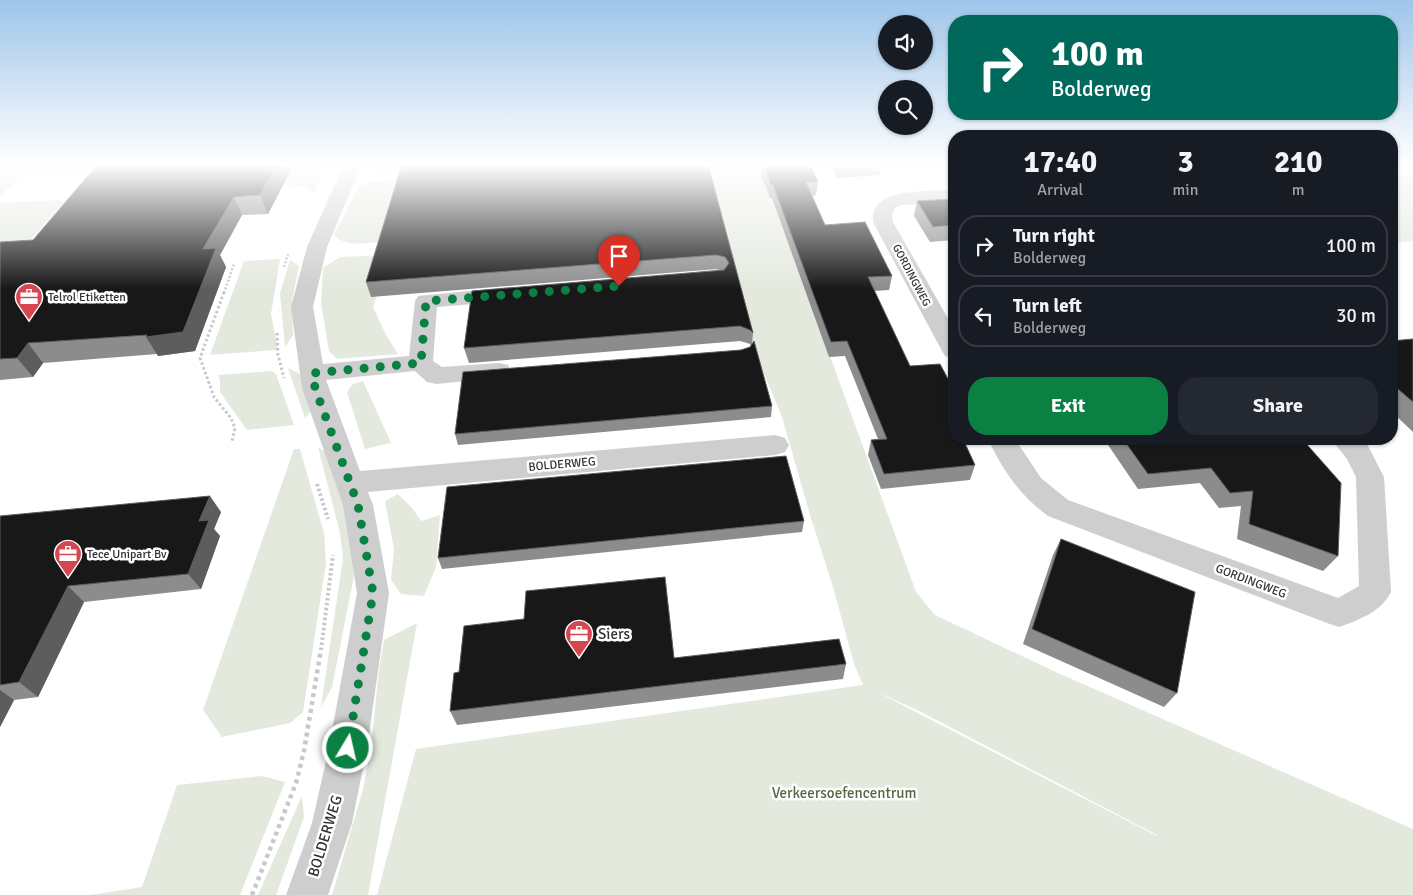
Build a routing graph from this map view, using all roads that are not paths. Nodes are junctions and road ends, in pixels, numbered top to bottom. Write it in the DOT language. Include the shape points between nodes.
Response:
graph roads {
  1 [pos="334,206"];
  2 [pos="885,206"];
  3 [pos="532,292"];
  4 [pos="948,340"];
  5 [pos="421,363"];
  6 [pos="525,369"];
  7 [pos="313,373"];
  8 [pos="775,445"];
  9 [pos="1004,445"];
  10 [pos="1351,445"];
  11 [pos="350,482"];
  12 [pos="307,895"];
  1 -- 7 [label="street, BOLDERWEG" via="317,247 302,307"];
  2 -- 4 [label="street, GORDINGWEG" via="883,222"];
  3 -- 5 [label="street" via="426,301"];
  5 -- 6 [label="street" via="436,376"];
  5 -- 7 [label="street"];
  7 -- 11 [label="street, BOLDERWEG" via="315,388"];
  8 -- 11 [label="street, BOLDERWEG"];
  9 -- 10 [label="street, GORDINGWEG" via="1023,478 1040,497 1058,508 1339,613 1375,592 1370,477"];
  11 -- 12 [label="street, BOLDERWEG" via="358,505 373,593 348,748 332,823"];
}
